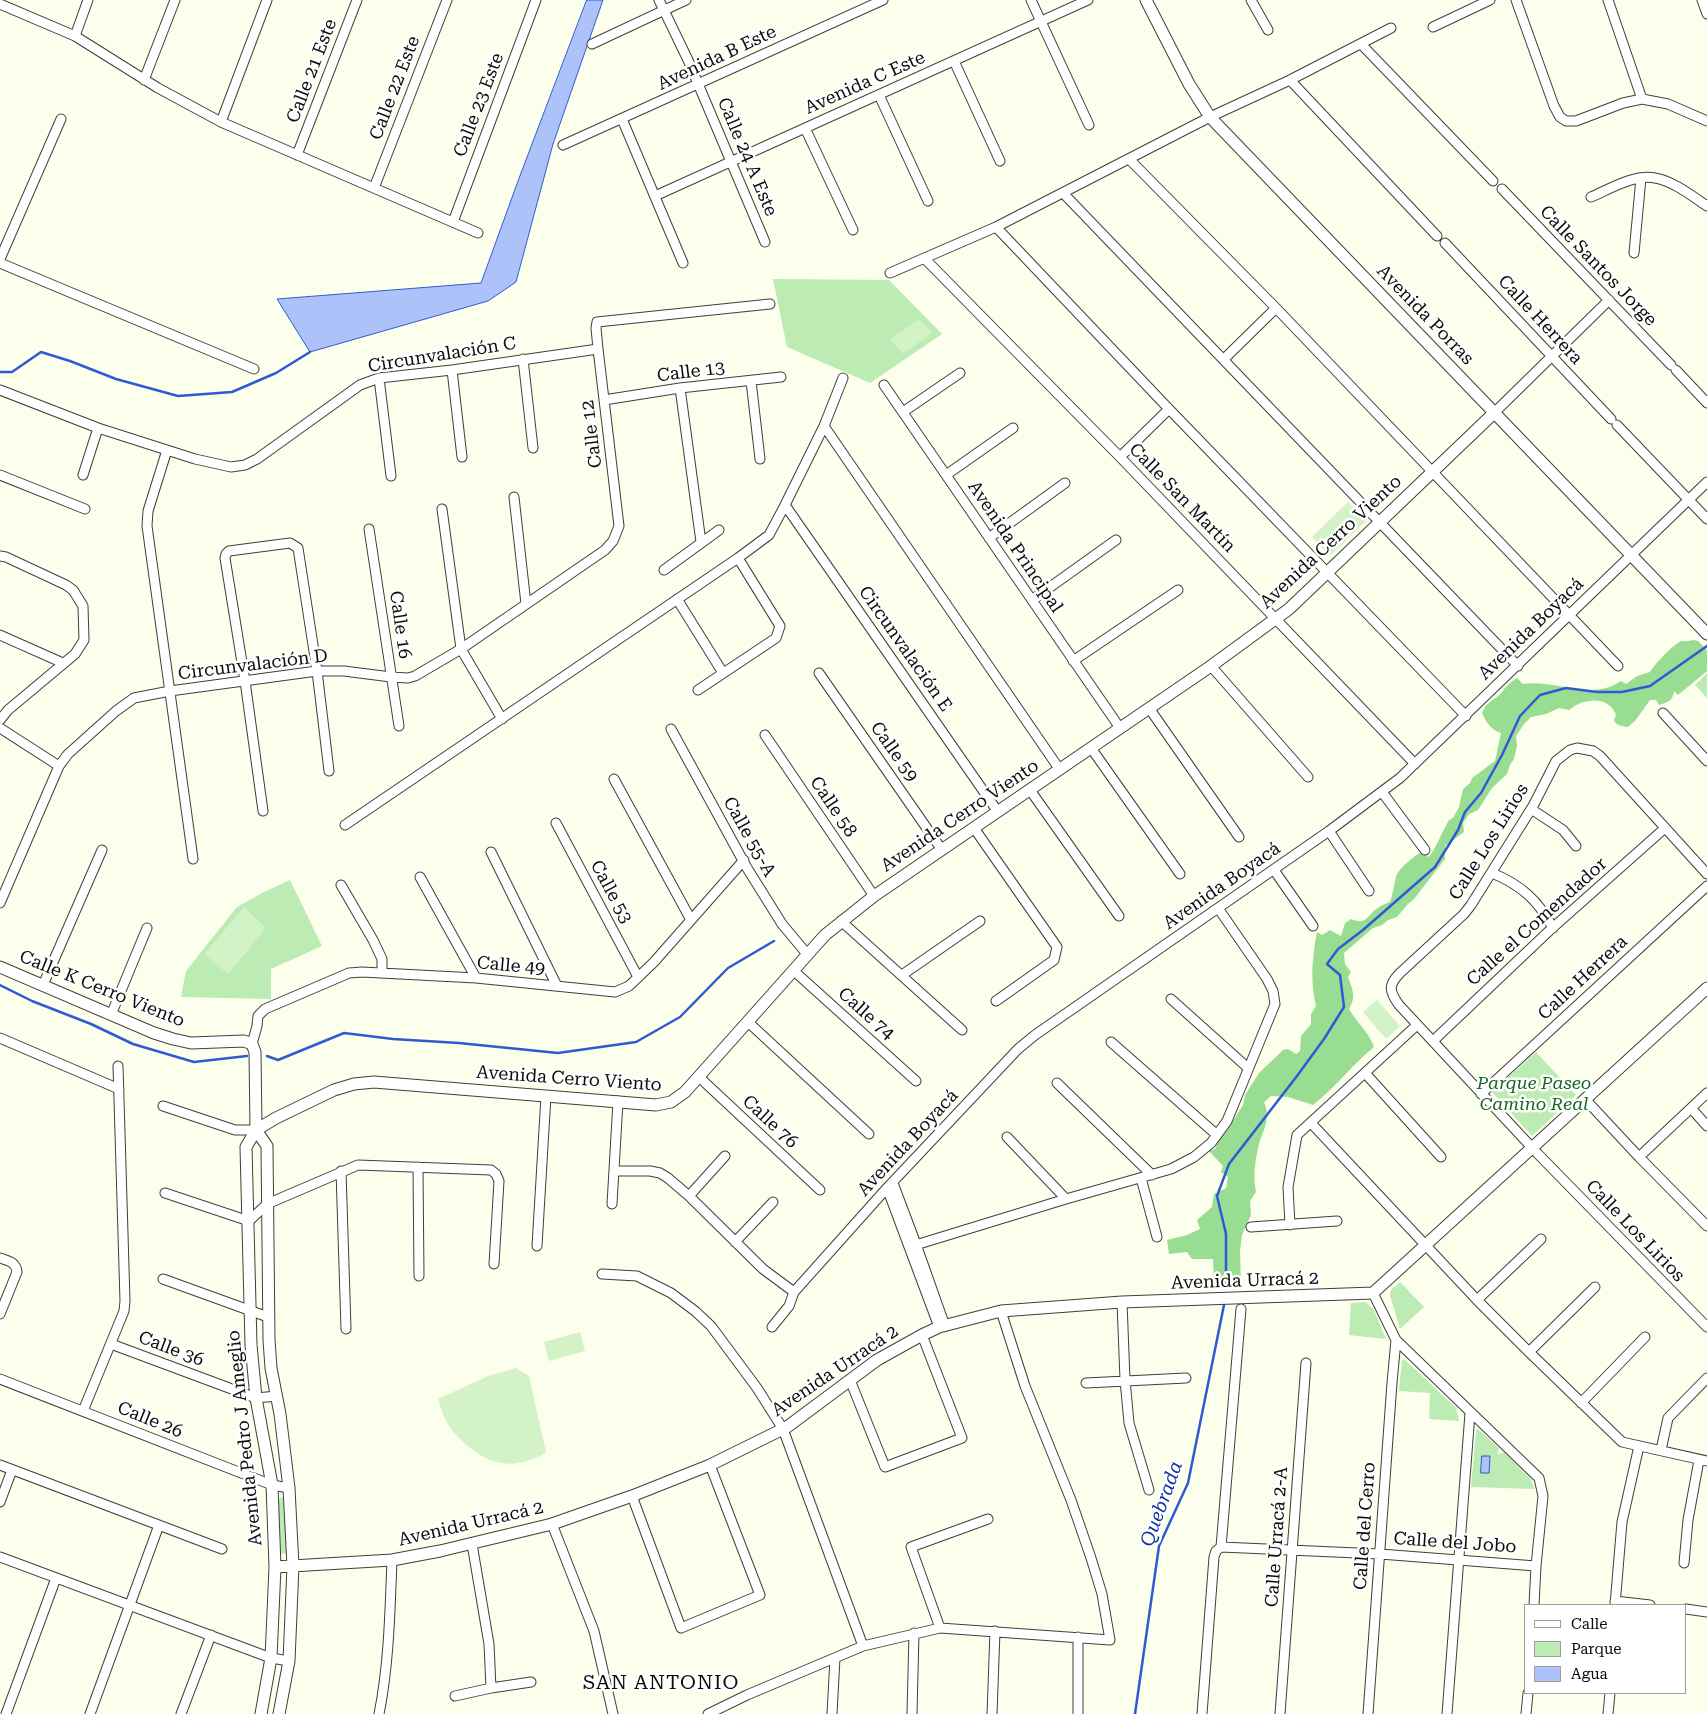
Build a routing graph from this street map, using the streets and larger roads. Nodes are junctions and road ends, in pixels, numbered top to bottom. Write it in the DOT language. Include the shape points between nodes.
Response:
graph roads {
  1 [pos="88,0"];
  2 [pos="175,0"];
  3 [pos="267,0"];
  4 [pos="357,0"];
  5 [pos="447,0"];
  6 [pos="536,0"];
  7 [pos="660,0"];
  8 [pos="686,0"];
  9 [pos="884,0"];
  10 [pos="1031,0"];
  11 [pos="1088,0"];
  12 [pos="1146,0"];
  13 [pos="1251,0"];
  14 [pos="1490,0"];
  15 [pos="1516,0"];
  16 [pos="1608,0"];
  17 [pos="1702,0"];
  18 [pos="0,4"];
  19 [pos="664,10"];
  20 [pos="1707,14"];
  21 [pos="1041,21"];
  22 [pos="1390,28"];
  23 [pos="1433,28"];
  24 [pos="1268,30"];
  25 [pos="75,36"];
  26 [pos="592,44"];
  27 [pos="1361,44"];
  28 [pos="954,61"];
  29 [pos="144,80"];
  30 [pos="1290,80"];
  31 [pos="698,84"];
  32 [pos="879,95"];
  33 [pos="1642,99"];
  34 [pos="1210,117"];
  35 [pos="61,119"];
  36 [pos="622,120"];
  37 [pos="1707,121"];
  38 [pos="221,122"];
  39 [pos="1089,125"];
  40 [pos="805,128"];
  41 [pos="563,145"];
  42 [pos="297,155"];
  43 [pos="1129,159"];
  44 [pos="1000,161"];
  45 [pos="732,162"];
  46 [pos="1642,178"];
  47 [pos="1493,181"];
  48 [pos="374,188"];
  49 [pos="1502,189"];
  50 [pos="1063,192"];
  51 [pos="655,196"];
  52 [pos="1591,197"];
  53 [pos="928,201"];
  54 [pos="1707,206"];
  55 [pos="453,222"];
  56 [pos="996,227"];
  57 [pos="853,230"];
  58 [pos="478,233"];
  59 [pos="1437,236"];
  60 [pos="765,242"];
  61 [pos="1445,243"];
  62 [pos="1634,253"];
  63 [pos="924,258"];
  64 [pos="0,261"];
  65 [pos="684,263"];
  66 [pos="890,273"];
  67 [pos="1608,300"];
  68 [pos="770,304"];
  69 [pos="1276,308"];
  70 [pos="598,349"];
  71 [pos="1552,356"];
  72 [pos="523,359"];
  73 [pos="1224,359"];
  74 [pos="254,369"];
  75 [pos="452,370"];
  76 [pos="960,373"];
  77 [pos="782,376"];
  78 [pos="378,378"];
  79 [pos="842,378"];
  80 [pos="750,381"];
  81 [pos="884,385"];
  82 [pos="680,388"];
  83 [pos="0,390"];
  84 [pos="604,400"];
  85 [pos="1707,403"];
  86 [pos="1169,409"];
  87 [pos="903,412"];
  88 [pos="1494,413"];
  89 [pos="824,426"];
  90 [pos="98,428"];
  91 [pos="1013,428"];
  92 [pos="534,448"];
  93 [pos="167,450"];
  94 [pos="462,457"];
  95 [pos="1120,457"];
  96 [pos="760,458"];
  97 [pos="1433,471"];
  98 [pos="0,475"];
  99 [pos="83,475"];
  100 [pos="946,475"];
  101 [pos="391,476"];
  102 [pos="1707,482"];
  103 [pos="1065,483"];
  104 [pos="514,497"];
  105 [pos="1689,500"];
  106 [pos="785,505"];
  107 [pos="85,509"];
  108 [pos="442,509"];
  109 [pos="1707,519"];
  110 [pos="1380,522"];
  111 [pos="369,529"];
  112 [pos="719,530"];
  113 [pos="989,538"];
  114 [pos="1116,540"];
  115 [pos="613,541"];
  116 [pos="701,542"];
  117 [pos="1631,555"];
  118 [pos="0,556"];
  119 [pos="738,558"];
  120 [pos="664,570"];
  121 [pos="1328,572"];
  122 [pos="1178,590"];
  123 [pos="677,599"];
  124 [pos="1032,600"];
  125 [pos="526,604"];
  126 [pos="1569,614"];
  127 [pos="1276,619"];
  128 [pos="1707,634"];
  129 [pos="0,635"];
  130 [pos="461,649"];
  131 [pos="1073,661"];
  132 [pos="63,663"];
  133 [pos="1211,666"];
  134 [pos="1518,666"];
  135 [pos="1618,666"];
  136 [pos="317,671"];
  137 [pos="723,673"];
  138 [pos="820,673"];
  139 [pos="391,678"];
  140 [pos="245,681"];
  141 [pos="698,690"];
  142 [pos="170,691"];
  143 [pos="1149,708"];
  144 [pos="1663,713"];
  145 [pos="1466,716"];
  146 [pos="0,720"];
  147 [pos="502,720"];
  148 [pos="399,726"];
  149 [pos="0,728"];
  150 [pos="1120,728"];
  151 [pos="671,729"];
  152 [pos="765,735"];
  153 [pos="1091,748"];
  154 [pos="1707,761"];
  155 [pos="1415,764"];
  156 [pos="59,766"];
  157 [pos="1060,770"];
  158 [pos="329,771"];
  159 [pos="1308,777"];
  160 [pos="614,779"];
  161 [pos="1030,790"];
  162 [pos="1382,792"];
  163 [pos="1531,809"];
  164 [pos="264,811"];
  165 [pos="998,812"];
  166 [pos="556,823"];
  167 [pos="345,825"];
  168 [pos="974,828"];
  169 [pos="1665,828"];
  170 [pos="1329,831"];
  171 [pos="1239,837"];
  172 [pos="1576,846"];
  173 [pos="102,850"];
  174 [pos="942,850"];
  175 [pos="1425,850"];
  176 [pos="491,852"];
  177 [pos="193,859"];
  178 [pos="744,860"];
  179 [pos="1274,870"];
  180 [pos="1492,873"];
  181 [pos="1180,874"];
  182 [pos="1707,874"];
  183 [pos="420,877"];
  184 [pos="341,885"];
  185 [pos="1707,886"];
  186 [pos="1369,891"];
  187 [pos="874,896"];
  188 [pos="0,902"];
  189 [pos="1218,908"];
  190 [pos="1119,916"];
  191 [pos="691,920"];
  192 [pos="842,921"];
  193 [pos="980,921"];
  194 [pos="1313,926"];
  195 [pos="147,928"];
  196 [pos="1553,928"];
  197 [pos="808,954"];
  198 [pos="0,967"];
  199 [pos="794,971"];
  200 [pos="382,973"];
  201 [pos="902,975"];
  202 [pos="638,977"];
  203 [pos="476,978"];
  204 [pos="42,986"];
  205 [pos="557,986"];
  206 [pos="1707,988"];
  207 [pos="1171,999"];
  208 [pos="996,1001"];
  209 [pos="111,1015"];
  210 [pos="748,1022"];
  211 [pos="1418,1024"];
  212 [pos="962,1030"];
  213 [pos="0,1038"];
  214 [pos="1433,1041"];
  215 [pos="1110,1042"];
  216 [pos="252,1044"];
  217 [pos="118,1066"];
  218 [pos="1248,1068"];
  219 [pos="1365,1073"];
  220 [pos="699,1077"];
  221 [pos="916,1082"];
  222 [pos="1057,1083"];
  223 [pos="120,1089"];
  224 [pos="1707,1093"];
  225 [pos="1481,1094"];
  226 [pos="546,1096"];
  227 [pos="1585,1099"];
  228 [pos="618,1101"];
  229 [pos="163,1106"];
  230 [pos="1690,1108"];
  231 [pos="1310,1123"];
  232 [pos="1707,1126"];
  233 [pos="256,1130"];
  234 [pos="869,1134"];
  235 [pos="1217,1135"];
  236 [pos="1007,1138"];
  237 [pos="1532,1148"];
  238 [pos="725,1156"];
  239 [pos="1441,1157"];
  240 [pos="1639,1157"];
  241 [pos="418,1167"];
  242 [pos="341,1171"];
  243 [pos="614,1171"];
  244 [pos="1152,1174"];
  245 [pos="1140,1178"];
  246 [pos="890,1186"];
  247 [pos="820,1190"];
  248 [pos="165,1193"];
  249 [pos="689,1196"];
  250 [pos="1066,1199"];
  251 [pos="773,1202"];
  252 [pos="267,1204"];
  253 [pos="612,1204"];
  254 [pos="249,1221"];
  255 [pos="1337,1221"];
  256 [pos="1290,1225"];
  257 [pos="1707,1226"];
  258 [pos="1251,1227"];
  259 [pos="1157,1237"];
  260 [pos="1541,1239"];
  261 [pos="735,1242"];
  262 [pos="913,1245"];
  263 [pos="1425,1245"];
  264 [pos="537,1246"];
  265 [pos="0,1258"];
  266 [pos="494,1264"];
  267 [pos="602,1274"];
  268 [pos="419,1276"];
  269 [pos="162,1279"];
  270 [pos="1595,1286"];
  271 [pos="794,1292"];
  272 [pos="1372,1293"];
  273 [pos="1477,1300"];
  274 [pos="1122,1302"];
  275 [pos="1241,1309"];
  276 [pos="251,1311"];
  277 [pos="1001,1311"];
  278 [pos="0,1314"];
  279 [pos="268,1317"];
  280 [pos="772,1326"];
  281 [pos="942,1326"];
  282 [pos="1707,1327"];
  283 [pos="346,1329"];
  284 [pos="922,1335"];
  285 [pos="1646,1337"];
  286 [pos="1396,1340"];
  287 [pos="111,1344"];
  288 [pos="1529,1352"];
  289 [pos="1306,1363"];
  290 [pos="1186,1378"];
  291 [pos="1707,1378"];
  292 [pos="0,1379"];
  293 [pos="850,1380"];
  294 [pos="1125,1380"];
  295 [pos="1086,1383"];
  296 [pos="277,1396"];
  297 [pos="256,1398"];
  298 [pos="1581,1403"];
  299 [pos="83,1411"];
  300 [pos="1470,1413"];
  301 [pos="782,1429"];
  302 [pos="1639,1446"];
  303 [pos="1661,1450"];
  304 [pos="1703,1461"];
  305 [pos="0,1465"];
  306 [pos="710,1465"];
  307 [pos="12,1470"];
  308 [pos="272,1485"];
  309 [pos="289,1488"];
  310 [pos="1150,1490"];
  311 [pos="632,1496"];
  312 [pos="0,1502"];
  313 [pos="988,1518"];
  314 [pos="552,1524"];
  315 [pos="159,1525"];
  316 [pos="472,1544"];
  317 [pos="1221,1547"];
  318 [pos="222,1549"];
  319 [pos="1292,1551"];
  320 [pos="1380,1554"];
  321 [pos="0,1557"];
  322 [pos="392,1560"];
  323 [pos="1459,1560"];
  324 [pos="1684,1563"];
  325 [pos="294,1566"];
  326 [pos="1536,1566"];
  327 [pos="275,1567"];
  328 [pos="56,1578"];
  329 [pos="1615,1603"];
  330 [pos="1534,1604"];
  331 [pos="1632,1604"];
  332 [pos="130,1605"];
  333 [pos="1687,1609"];
  334 [pos="1707,1612"];
  335 [pos="940,1628"];
  336 [pos="995,1631"];
  337 [pos="914,1633"];
  338 [pos="211,1635"];
  339 [pos="1078,1637"];
  340 [pos="863,1646"];
  341 [pos="272,1658"];
  342 [pos="835,1658"];
  343 [pos="289,1661"];
  344 [pos="531,1682"];
  345 [pos="491,1688"];
  346 [pos="1528,1694"];
  347 [pos="1610,1694"];
  348 [pos="455,1696"];
  349 [pos="6,1714"];
  350 [pos="90,1714"];
  351 [pos="181,1714"];
  352 [pos="261,1714"];
  353 [pos="279,1714"];
  354 [pos="378,1714"];
  355 [pos="613,1714"];
  356 [pos="708,1714"];
  357 [pos="832,1714"];
  358 [pos="912,1714"];
  359 [pos="992,1714"];
  360 [pos="1078,1714"];
  361 [pos="1202,1714"];
  362 [pos="1280,1714"];
  363 [pos="1368,1714"];
  364 [pos="1447,1714"];
  365 [pos="1526,1714"];
  366 [pos="1608,1714"];
  1 -- 25 [label="street"];
  2 -- 29 [label="street"];
  3 -- 38 [label="street"];
  4 -- 42 [label="street, Calle 21 Este"];
  5 -- 48 [label="street, Calle 22 Este"];
  6 -- 55 [label="street, Calle 23 Este"];
  7 -- 19 [label="street, Calle 24 A Este"];
  8 -- 19 [label="street"];
  9 -- 31 [label="street, Avenida B Este"];
  10 -- 21 [label="street"];
  11 -- 21 [label="street, Avenida C Este"];
  12 -- 34 [label="street, Avenida Porras" via="1189,84"];
  13 -- 24 [label="street"];
  14 -- 23 [label="street"];
  15 -- 33 [label="street" via="1560,117 1568,122"];
  16 -- 33 [label="street"];
  17 -- 20 [label="street"];
  18 -- 25 [label="street"];
  19 -- 26 [label="street"];
  19 -- 31 [label="street, Calle 24 A Este"];
  21 -- 28 [label="street, Avenida C Este"];
  21 -- 39 [label="street"];
  22 -- 27 [label="street"];
  25 -- 29 [label="street"];
  27 -- 30 [label="street"];
  27 -- 47 [label="street"];
  28 -- 32 [label="street, Avenida C Este"];
  28 -- 44 [label="street"];
  29 -- 38 [label="street"];
  30 -- 34 [label="street"];
  30 -- 59 [label="street"];
  31 -- 36 [label="street, Avenida B Este"];
  31 -- 45 [label="street, Calle 24 A Este"];
  32 -- 40 [label="street, Avenida C Este"];
  32 -- 53 [label="street"];
  33 -- 37 [label="street" via="1668,104"];
  34 -- 43 [label="street"];
  34 -- 88 [label="street, Avenida Porras"];
  35 -- 64 [label="street"];
  36 -- 41 [label="street, Avenida B Este"];
  36 -- 51 [label="street"];
  38 -- 42 [label="street"];
  40 -- 45 [label="street, Avenida C Este"];
  40 -- 57 [label="street"];
  42 -- 48 [label="street"];
  43 -- 50 [label="street"];
  43 -- 69 [label="street"];
  45 -- 51 [label="street, Avenida C Este"];
  45 -- 60 [label="street, Calle 24 A Este"];
  46 -- 52 [label="street"];
  46 -- 54 [label="street" via="1664,180"];
  46 -- 62 [label="street"];
  48 -- 55 [label="street"];
  49 -- 67 [label="street, Calle Santos Jorge"];
  50 -- 56 [label="street"];
  50 -- 73 [label="street"];
  51 -- 65 [label="street"];
  55 -- 58 [label="street"];
  56 -- 63 [label="street"];
  56 -- 86 [label="street"];
  61 -- 71 [label="street, Calle Herrera"];
  63 -- 66 [label="street"];
  63 -- 95 [label="street, Calle San Martín"];
  64 -- 74 [label="street"];
  67 -- 71 [label="street, Avenida Cerro Viento"];
  67 -- 85 [label="street, Calle Santos Jorge"];
  68 -- 70 [label="street, Calle 12" via="598,322"];
  69 -- 73 [label="street"];
  69 -- 97 [label="street"];
  70 -- 72 [label="street, Circunvalación C"];
  70 -- 84 [label="street, Calle 12"];
  71 -- 88 [label="street, Avenida Cerro Viento"];
  71 -- 105 [label="street, Calle Herrera"];
  72 -- 75 [label="street, Circunvalación C"];
  72 -- 92 [label="street"];
  73 -- 110 [label="street"];
  75 -- 78 [label="street, Circunvalación C"];
  75 -- 94 [label="street"];
  76 -- 87 [label="street"];
  77 -- 80 [label="street, Calle 13"];
  78 -- 93 [label="street, Circunvalación C" via="360,385 244,465 224,467"];
  78 -- 101 [label="street"];
  79 -- 89 [label="street"];
  80 -- 82 [label="street, Calle 13"];
  80 -- 96 [label="street"];
  81 -- 87 [label="street, Avenida Principal"];
  82 -- 84 [label="street, Calle 13"];
  82 -- 116 [label="street"];
  83 -- 90 [label="street, Circunvalación C"];
  84 -- 115 [label="street, Calle 12" via="619,526"];
  86 -- 95 [label="street"];
  86 -- 121 [label="street"];
  87 -- 100 [label="street, Avenida Principal"];
  88 -- 97 [label="street, Avenida Cerro Viento"];
  88 -- 117 [label="street, Avenida Porras"];
  89 -- 106 [label="street"];
  89 -- 157 [label="street"];
  90 -- 93 [label="street, Circunvalación C"];
  90 -- 99 [label="street"];
  91 -- 100 [label="street"];
  93 -- 142 [label="street" via="148,511 147,526"];
  95 -- 127 [label="street, Calle San Martín"];
  97 -- 110 [label="street, Avenida Cerro Viento"];
  97 -- 126 [label="street"];
  98 -- 107 [label="street"];
  100 -- 113 [label="street, Avenida Principal"];
  102 -- 105 [label="street, Avenida Boyacá"];
  103 -- 113 [label="street"];
  104 -- 125 [label="street"];
  105 -- 109 [label="street, Calle Herrera"];
  105 -- 117 [label="street, Avenida Boyacá"];
  106 -- 119 [label="street" via="769,535"];
  106 -- 165 [label="street, Circunvalación E"];
  108 -- 130 [label="street"];
  110 -- 121 [label="street, Avenida Cerro Viento"];
  110 -- 134 [label="street"];
  111 -- 139 [label="street, Calle 16"];
  112 -- 116 [label="street"];
  113 -- 124 [label="street, Avenida Principal"];
  114 -- 124 [label="street"];
  115 -- 125 [label="street, Circunvalación D" via="605,550"];
  116 -- 120 [label="street"];
  117 -- 126 [label="street, Avenida Boyacá"];
  117 -- 128 [label="street, Avenida Porras"];
  118 -- 132 [label="street" via="66,584 79,598 83,606 84,640 75,654"];
  119 -- 123 [label="street"];
  119 -- 137 [label="street" via="780,626 776,638"];
  121 -- 127 [label="street, Avenida Cerro Viento"];
  121 -- 145 [label="street"];
  122 -- 131 [label="street"];
  123 -- 137 [label="street"];
  123 -- 147 [label="street"];
  124 -- 131 [label="street, Avenida Principal"];
  125 -- 130 [label="street, Circunvalación D"];
  126 -- 134 [label="street, Avenida Boyacá"];
  126 -- 135 [label="street"];
  127 -- 133 [label="street, Avenida Cerro Viento"];
  127 -- 155 [label="street, Calle San Martín"];
  129 -- 132 [label="street"];
  130 -- 139 [label="street, Circunvalación D" via="415,676"];
  130 -- 147 [label="street"];
  131 -- 150 [label="street, Avenida Principal"];
  132 -- 146 [label="street"];
  133 -- 143 [label="street, Avenida Cerro Viento"];
  133 -- 159 [label="street"];
  134 -- 145 [label="street, Avenida Boyacá"];
  136 -- 139 [label="street, Circunvalación D" via="344,671"];
  136 -- 140 [label="street, Circunvalación D"];
  136 -- 140 [label="street" via="298,548 290,543 229,551 225,558"];
  136 -- 158 [label="street"];
  137 -- 141 [label="street"];
  138 -- 174 [label="street, Calle 59"];
  139 -- 148 [label="street, Calle 16"];
  140 -- 142 [label="street, Circunvalación D"];
  140 -- 164 [label="street"];
  142 -- 156 [label="street, Circunvalación D" via="134,698 68,754"];
  142 -- 177 [label="street"];
  143 -- 150 [label="street, Avenida Cerro Viento"];
  143 -- 171 [label="street"];
  144 -- 154 [label="street"];
  145 -- 155 [label="street, Avenida Boyacá"];
  147 -- 167 [label="street"];
  149 -- 156 [label="street"];
  150 -- 153 [label="street, Avenida Cerro Viento"];
  151 -- 178 [label="street, Calle 55-A"];
  152 -- 187 [label="street, Calle 58"];
  153 -- 157 [label="street, Avenida Cerro Viento"];
  153 -- 181 [label="street"];
  155 -- 162 [label="street, Avenida Boyacá"];
  156 -- 188 [label="street, Circunvalación D"];
  157 -- 161 [label="street, Avenida Cerro Viento"];
  160 -- 191 [label="street"];
  161 -- 165 [label="street, Avenida Cerro Viento"];
  161 -- 190 [label="street"];
  162 -- 170 [label="street, Avenida Boyacá"];
  162 -- 175 [label="street"];
  163 -- 169 [label="street, Calle Los Lirios" via="1556,761 1570,750 1585,748 1600,756"];
  163 -- 172 [label="street" via="1563,830"];
  163 -- 180 [label="street, Calle Los Lirios"];
  165 -- 168 [label="street, Avenida Cerro Viento"];
  166 -- 202 [label="street, Calle 53"];
  168 -- 174 [label="street, Avenida Cerro Viento"];
  168 -- 208 [label="street" via="1057,947 1054,960"];
  169 -- 182 [label="street, Calle Los Lirios"];
  169 -- 196 [label="street, Calle el Comendador"];
  170 -- 179 [label="street, Avenida Boyacá"];
  170 -- 186 [label="street"];
  173 -- 204 [label="street"];
  174 -- 187 [label="street, Avenida Cerro Viento"];
  176 -- 205 [label="street"];
  178 -- 191 [label="street, Calle 49"];
  178 -- 197 [label="street, Calle 55-A" via="782,924"];
  179 -- 189 [label="street, Avenida Boyacá"];
  179 -- 194 [label="street"];
  180 -- 196 [label="street" via="1511,881 1529,895"];
  180 -- 211 [label="street, Calle Los Lirios" via="1464,914 1392,983 1394,998"];
  183 -- 203 [label="street"];
  184 -- 200 [label="street" via="376,946 382,959"];
  185 -- 225 [label="street, Calle Herrera"];
  187 -- 192 [label="street, Avenida Cerro Viento"];
  189 -- 218 [label="street" via="1273,991 1275,1004"];
  189 -- 246 [label="street, Avenida Boyacá" via="1024,1044"];
  191 -- 202 [label="street, Calle 49"];
  192 -- 197 [label="street, Avenida Cerro Viento"];
  192 -- 201 [label="street"];
  193 -- 201 [label="street"];
  195 -- 209 [label="street"];
  196 -- 214 [label="street, Calle el Comendador"];
  197 -- 199 [label="street, Avenida Cerro Viento"];
  198 -- 204 [label="street, Calle K Cerro Viento"];
  199 -- 210 [label="street, Avenida Cerro Viento"];
  199 -- 221 [label="street, Calle 74"];
  200 -- 203 [label="street, Calle 49"];
  200 -- 216 [label="street, Calle 49" via="349,972 265,1009 258,1016"];
  201 -- 212 [label="street"];
  202 -- 205 [label="street, Calle 49" via="629,986 615,992"];
  203 -- 205 [label="street, Calle 49"];
  204 -- 209 [label="street, Calle K Cerro Viento"];
  206 -- 227 [label="street"];
  207 -- 218 [label="street"];
  209 -- 216 [label="street, Calle K Cerro Viento" via="191,1043 244,1041"];
  210 -- 220 [label="street, Avenida Cerro Viento"];
  210 -- 234 [label="street"];
  211 -- 214 [label="street, Calle Los Lirios"];
  211 -- 219 [label="street"];
  213 -- 223 [label="street"];
  214 -- 225 [label="street, Calle Los Lirios"];
  215 -- 235 [label="street"];
  216 -- 233 [label="street, Avenida Pedro J Ameglio" via="255,1052"];
  217 -- 223 [label="street"];
  218 -- 235 [label="street" via="1227,1121"];
  219 -- 231 [label="street"];
  219 -- 239 [label="street"];
  220 -- 228 [label="street, Avenida Cerro Viento" via="672,1102 656,1105"];
  220 -- 247 [label="street, Calle 76"];
  222 -- 244 [label="street"];
  223 -- 287 [label="street" via="125,1301"];
  224 -- 230 [label="street"];
  225 -- 237 [label="street, Calle Los Lirios"];
  226 -- 228 [label="street, Avenida Cerro Viento"];
  226 -- 233 [label="street, Avenida Cerro Viento" via="374,1082 354,1084 334,1090"];
  226 -- 264 [label="street"];
  227 -- 237 [label="street"];
  227 -- 240 [label="street"];
  228 -- 243 [label="street"];
  229 -- 233 [label="street" via="236,1130"];
  230 -- 232 [label="street"];
  230 -- 240 [label="street"];
  231 -- 256 [label="street" via="1297,1135 1288,1187"];
  231 -- 263 [label="street"];
  233 -- 252 [label="street, Avenida Pedro J Ameglio" via="267,1146"];
  233 -- 254 [label="street, Avenida Pedro J Ameglio" via="246,1147"];
  235 -- 244 [label="street" via="1194,1157"];
  236 -- 250 [label="street"];
  237 -- 263 [label="street"];
  237 -- 282 [label="street, Calle Los Lirios"];
  238 -- 249 [label="street"];
  240 -- 257 [label="street"];
  241 -- 242 [label="street" via="358,1164"];
  241 -- 266 [label="street" via="491,1170 496,1174 499,1181"];
  241 -- 268 [label="street"];
  242 -- 252 [label="street"];
  242 -- 283 [label="street"];
  243 -- 249 [label="street" via="660,1173"];
  243 -- 253 [label="street"];
  244 -- 245 [label="street"];
  245 -- 250 [label="street"];
  245 -- 259 [label="street"];
  246 -- 262 [label="street"];
  246 -- 271 [label="street, Avenida Boyacá"];
  248 -- 254 [label="street"];
  249 -- 261 [label="street"];
  250 -- 262 [label="street"];
  251 -- 261 [label="street"];
  252 -- 254 [label="street"];
  252 -- 279 [label="street, Avenida Pedro J Ameglio"];
  254 -- 276 [label="street, Avenida Pedro J Ameglio"];
  255 -- 256 [label="street"];
  256 -- 258 [label="street"];
  260 -- 273 [label="street"];
  261 -- 271 [label="street" via="762,1269"];
  262 -- 281 [label="street"];
  263 -- 272 [label="street"];
  263 -- 273 [label="street"];
  265 -- 278 [label="street" via="13,1262 17,1272"];
  267 -- 301 [label="street" via="637,1276 671,1293 695,1311 712,1326 735,1357"];
  269 -- 276 [label="street"];
  270 -- 288 [label="street"];
  271 -- 280 [label="street, Avenida Boyacá" via="790,1306"];
  272 -- 274 [label="street, Avenida Urracá 2"];
  272 -- 286 [label="street"];
  273 -- 288 [label="street"];
  274 -- 277 [label="street, Avenida Urracá 2"];
  274 -- 294 [label="street"];
  275 -- 317 [label="street"];
  276 -- 279 [label="street"];
  276 -- 297 [label="street, Avenida Pedro J Ameglio" via="250,1345"];
  277 -- 281 [label="street, Avenida Urracá 2"];
  277 -- 339 [label="street" via="1025,1386 1071,1500 1102,1594 1110,1640"];
  279 -- 296 [label="street, Avenida Pedro J Ameglio" via="271,1368"];
  281 -- 284 [label="street, Avenida Urracá 2"];
  284 -- 293 [label="street, Avenida Urracá 2" via="877,1360"];
  284 -- 293 [label="street" via="962,1438 884,1467"];
  285 -- 298 [label="street"];
  286 -- 300 [label="street"];
  286 -- 320 [label="street, Calle del Cerro"];
  287 -- 297 [label="street, Calle 36"];
  287 -- 299 [label="street"];
  288 -- 298 [label="street"];
  289 -- 319 [label="street, Calle Urracá 2-A"];
  290 -- 294 [label="street"];
  291 -- 303 [label="street" via="1668,1418"];
  292 -- 299 [label="street, Calle 26"];
  293 -- 301 [label="street, Avenida Urracá 2"];
  294 -- 295 [label="street"];
  294 -- 310 [label="street" via="1129,1423"];
  296 -- 297 [label="street, Calle 36"];
  296 -- 309 [label="street, Avenida Pedro J Ameglio"];
  297 -- 308 [label="street, Avenida Pedro J Ameglio"];
  298 -- 302 [label="street" via="1622,1442"];
  299 -- 308 [label="street, Calle 26"];
  300 -- 323 [label="street"];
  300 -- 326 [label="street" via="1538,1478 1543,1496"];
  301 -- 306 [label="street, Avenida Urracá 2"];
  301 -- 340 [label="street"];
  302 -- 303 [label="street"];
  302 -- 329 [label="street" via="1622,1522"];
  303 -- 304 [label="street"];
  304 -- 324 [label="street" via="1688,1520"];
  305 -- 307 [label="street"];
  306 -- 311 [label="street, Avenida Urracá 2"];
  306 -- 311 [label="street" via="760,1595 681,1628"];
  307 -- 312 [label="street"];
  307 -- 315 [label="street"];
  308 -- 309 [label="street, Calle 26"];
  308 -- 327 [label="street, Avenida Pedro J Ameglio"];
  309 -- 325 [label="street, Avenida Pedro J Ameglio"];
  311 -- 314 [label="street, Avenida Urracá 2"];
  313 -- 335 [label="street" via="911,1547"];
  314 -- 316 [label="street, Avenida Urracá 2"];
  314 -- 355 [label="street" via="594,1631"];
  315 -- 318 [label="street"];
  315 -- 332 [label="street"];
  316 -- 322 [label="street, Avenida Urracá 2"];
  316 -- 345 [label="street" via="489,1644"];
  317 -- 319 [label="street, Calle del Jobo"];
  317 -- 361 [label="street" via="1214,1557"];
  319 -- 320 [label="street, Calle del Jobo"];
  319 -- 362 [label="street, Calle Urracá 2-A"];
  320 -- 323 [label="street, Calle del Jobo"];
  320 -- 363 [label="street, Calle del Cerro"];
  321 -- 328 [label="street"];
  322 -- 325 [label="street, Avenida Urracá 2"];
  322 -- 354 [label="street" via="389,1628"];
  323 -- 326 [label="street, Calle del Jobo"];
  323 -- 364 [label="street"];
  325 -- 327 [label="street, Avenida Urracá 2"];
  325 -- 343 [label="street, Avenida Pedro J Ameglio"];
  326 -- 330 [label="street"];
  327 -- 341 [label="street, Avenida Pedro J Ameglio"];
  328 -- 332 [label="street"];
  328 -- 349 [label="street"];
  329 -- 331 [label="street"];
  332 -- 338 [label="street"];
  332 -- 350 [label="street"];
  333 -- 334 [label="street"];
  335 -- 336 [label="street"];
  335 -- 337 [label="street"];
  336 -- 339 [label="street"];
  336 -- 359 [label="street"];
  337 -- 340 [label="street"];
  337 -- 358 [label="street"];
  338 -- 341 [label="street"];
  338 -- 351 [label="street"];
  339 -- 360 [label="street"];
  340 -- 342 [label="street"];
  341 -- 343 [label="street"];
  341 -- 352 [label="street, Avenida Pedro J Ameglio"];
  342 -- 356 [label="street"];
  342 -- 357 [label="street"];
  343 -- 353 [label="street, Avenida Pedro J Ameglio"];
  344 -- 345 [label="street"];
  345 -- 348 [label="street"];
  346 -- 365 [label="street"];
  347 -- 366 [label="street"];
}
